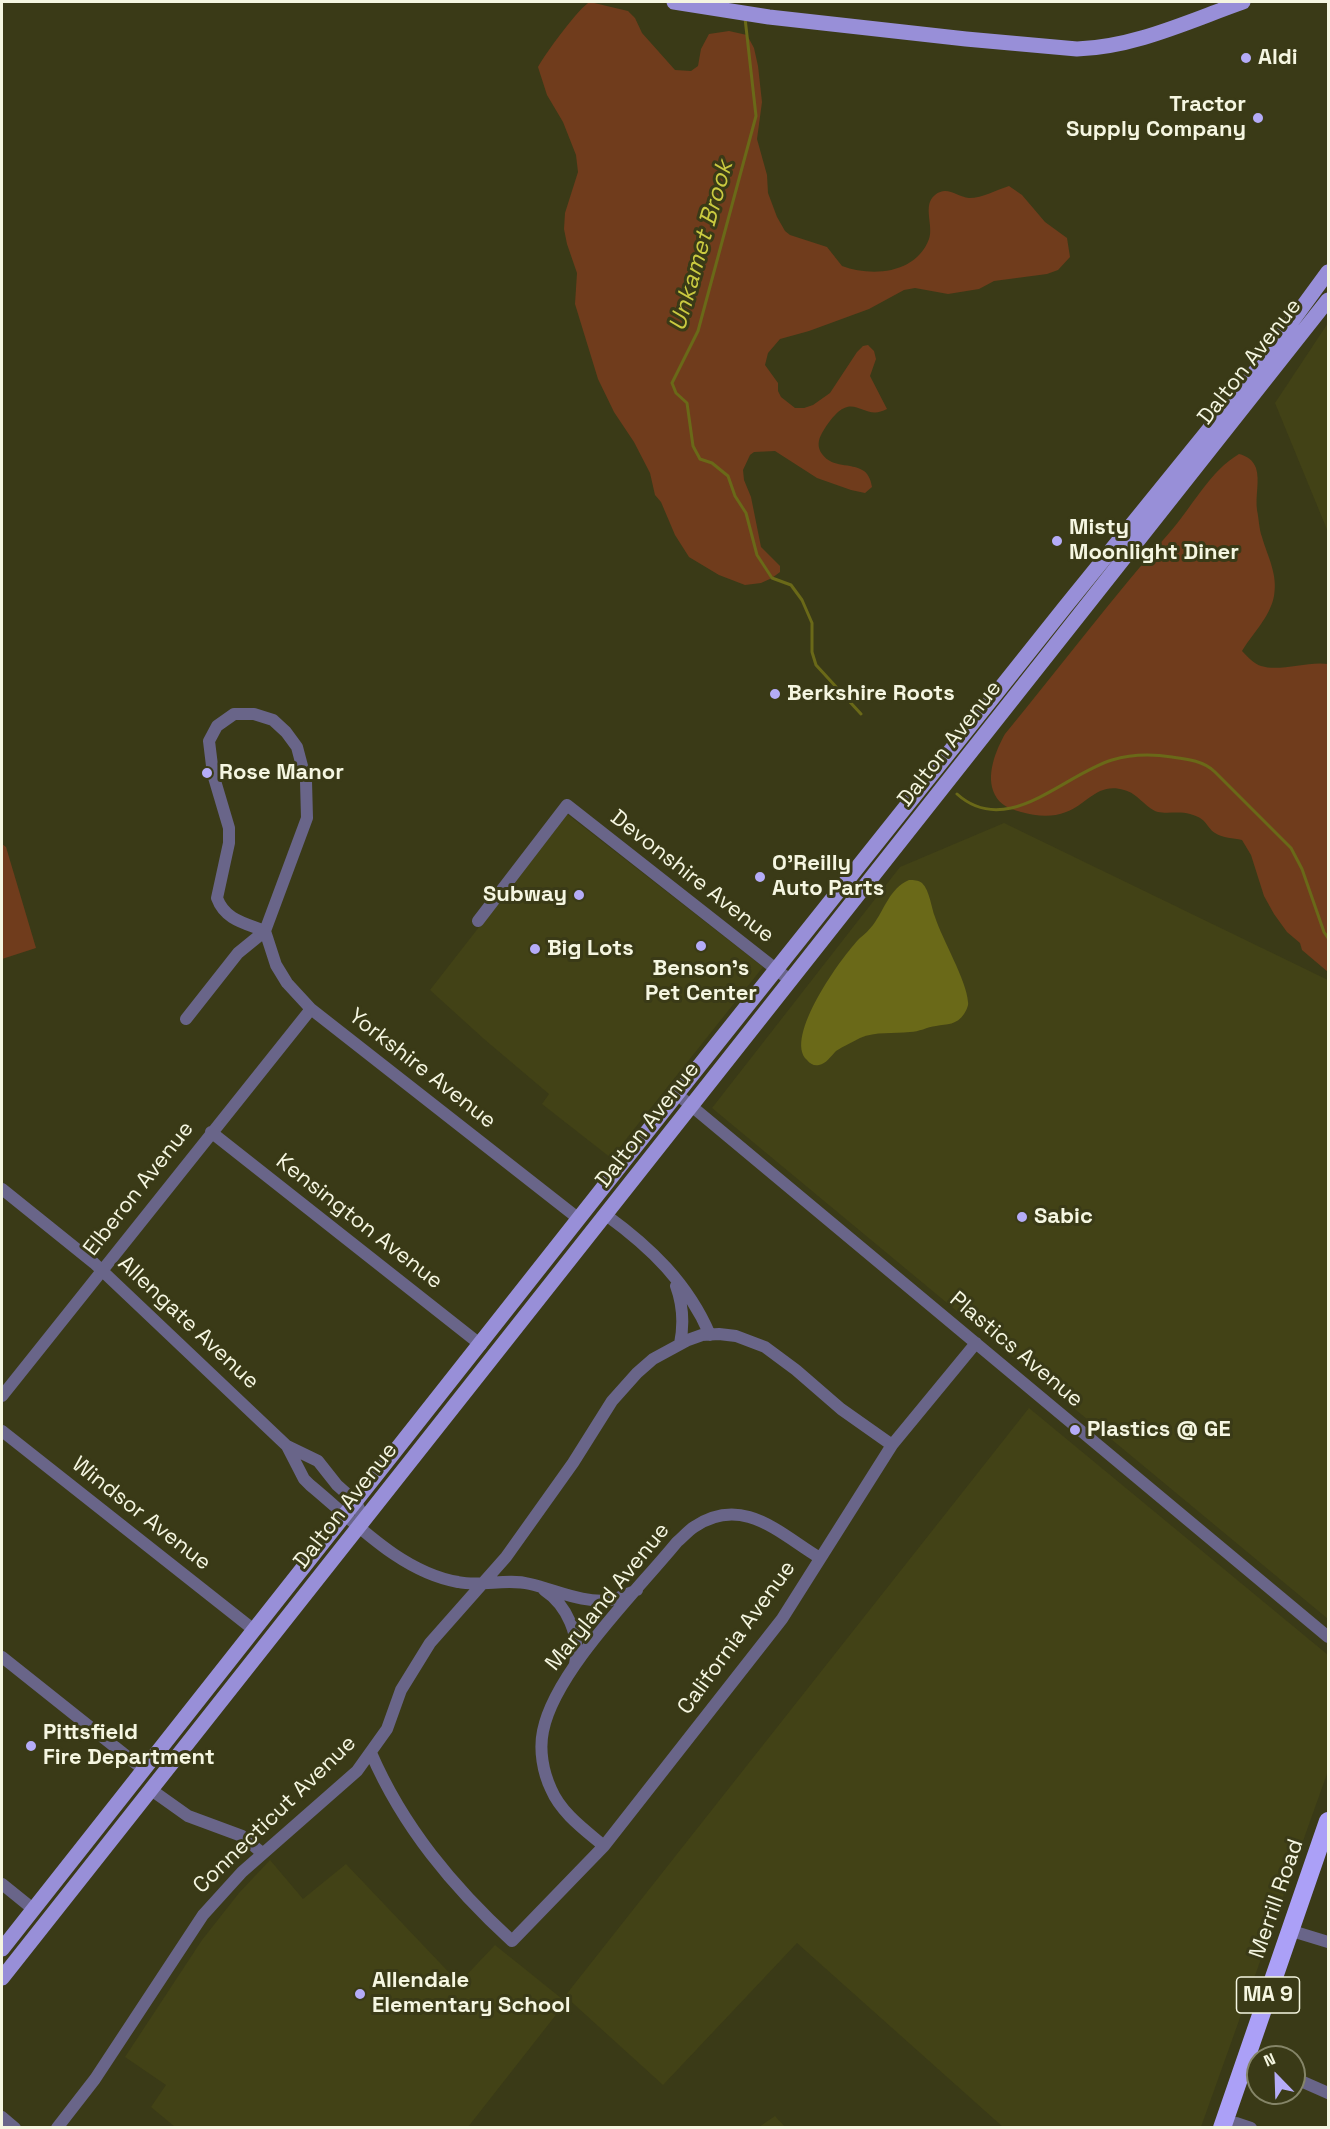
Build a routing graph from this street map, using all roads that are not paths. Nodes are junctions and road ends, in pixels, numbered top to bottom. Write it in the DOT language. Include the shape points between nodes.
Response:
graph roads {
  1 [pos="674,2"];
  2 [pos="1243,2"];
  3 [pos="1329,272"];
  4 [pos="1329,300"];
  5 [pos="1270,364"];
  6 [pos="1253,385"];
  7 [pos="478,921"];
  8 [pos="265,931"];
  9 [pos="777,969"];
  10 [pos="791,981"];
  11 [pos="311,1009"];
  12 [pos="186,1019"];
  13 [pos="677,1094"];
  14 [pos="691,1106"];
  15 [pos="211,1132"];
  16 [pos="2,1190"];
  17 [pos="606,1215"];
  18 [pos="579,1219"];
  19 [pos="101,1270"];
  20 [pos="672,1274"];
  21 [pos="710,1335"];
  22 [pos="976,1343"];
  23 [pos="680,1344"];
  24 [pos="481,1345"];
  25 [pos="2,1396"];
  26 [pos="2,1431"];
  27 [pos="892,1445"];
  28 [pos="287,1446"];
  29 [pos="356,1502"];
  30 [pos="345,1514"];
  31 [pos="359,1526"];
  32 [pos="820,1558"];
  33 [pos="483,1583"];
  34 [pos="540,1587"];
  35 [pos="637,1590"];
  36 [pos="254,1630"];
  37 [pos="1329,1637"];
  38 [pos="2,1657"];
  39 [pos="572,1670"];
  40 [pos="371,1753"];
  41 [pos="144,1770"];
  42 [pos="150,1790"];
  43 [pos="1329,1821"];
  44 [pos="604,1846"];
  45 [pos="262,1853"];
  46 [pos="2,1884"];
  47 [pos="33,1909"];
  48 [pos="1292,1931"];
  49 [pos="1329,1942"];
  50 [pos="2,1949"];
  51 [pos="2,1978"];
  52 [pos="1257,2045"];
  53 [pos="1246,2075"];
  54 [pos="1306,2083"];
  55 [pos="1329,2093"];
  56 [pos="2,2117"];
  57 [pos="15,2127"];
  58 [pos="57,2127"];
  59 [pos="1222,2127"];
  60 [pos="1227,2127"];
  61 [pos="1251,2127"];
  1 -- 2 [label="main road" via="1077,49 1135,40"];
  3 -- 5 [label="main road, Dalton Avenue"];
  4 -- 5 [label="main road, Dalton Avenue"];
  5 -- 6 [label="main road, Dalton Avenue"];
  6 -- 9 [label="main road, Dalton Avenue" via="1065,607"];
  6 -- 10 [label="main road, Dalton Avenue"];
  7 -- 9 [label="street, Devonshire Avenue" via="567,805"];
  8 -- 8 [label="street" via="307,818 306,781 297,747 273,720 255,714 234,714 217,726 209,741 213,774 229,828 217,898 232,919"];
  8 -- 11 [label="street, Yorkshire Avenue" via="276,965"];
  8 -- 12 [label="street" via="238,953"];
  9 -- 10 [label="street, Devonshire Avenue"];
  9 -- 13 [label="main road, Dalton Avenue"];
  10 -- 14 [label="main road, Dalton Avenue"];
  11 -- 15 [label="street, Elberon Avenue"];
  11 -- 18 [label="street, Yorkshire Avenue"];
  13 -- 14 [label="street, Plastics Avenue"];
  13 -- 18 [label="main road, Dalton Avenue"];
  14 -- 17 [label="main road, Dalton Avenue"];
  14 -- 22 [label="street, Plastics Avenue"];
  15 -- 19 [label="street, Elberon Avenue"];
  15 -- 24 [label="street, Kensington Avenue"];
  16 -- 19 [label="street, Allengate Avenue"];
  17 -- 20 [label="street" via="633,1234"];
  17 -- 31 [label="main road, Dalton Avenue"];
  18 -- 24 [label="main road, Dalton Avenue"];
  19 -- 25 [label="street, Elberon Avenue"];
  19 -- 28 [label="street, Allengate Avenue"];
  20 -- 21 [label="street"];
  20 -- 23 [label="street" via="681,1306"];
  21 -- 23 [label="street, Connecticut Avenue"];
  21 -- 27 [label="street" via="736,1336 765,1347"];
  22 -- 27 [label="street, California Avenue"];
  22 -- 37 [label="street, Plastics Avenue"];
  23 -- 33 [label="street, Connecticut Avenue" via="653,1359 612,1401 541,1509"];
  24 -- 29 [label="main road, Dalton Avenue"];
  26 -- 36 [label="street, Windsor Avenue"];
  27 -- 32 [label="street, California Avenue"];
  28 -- 29 [label="street, Allengate Avenue" via="318,1461"];
  28 -- 30 [label="street, Allengate Avenue" via="304,1479"];
  29 -- 30 [label="main road, Dalton Avenue"];
  29 -- 31 [label="street" via="361,1514"];
  30 -- 31 [label="street, Allengate Avenue"];
  30 -- 36 [label="main road, Dalton Avenue"];
  31 -- 33 [label="street, Allengate Avenue" via="400,1559 428,1574 462,1583"];
  31 -- 42 [label="main road, Dalton Avenue"];
  32 -- 35 [label="street, Maryland Avenue" via="765,1522 742,1514 726,1515 694,1527"];
  32 -- 44 [label="street, California Avenue" via="782,1619"];
  33 -- 34 [label="street, Allengate Avenue" via="511,1580"];
  33 -- 40 [label="street, Connecticut Avenue" via="430,1643 401,1690 387,1729"];
  34 -- 35 [label="street, Allengate Avenue" via="591,1600 611,1600"];
  34 -- 39 [label="street" via="554,1598 570,1623 577,1653"];
  35 -- 39 [label="street, Maryland Avenue"];
  36 -- 41 [label="main road, Dalton Avenue"];
  38 -- 41 [label="street"];
  39 -- 44 [label="street, Maryland Avenue" via="550,1708 542,1732 544,1770 560,1803"];
  40 -- 44 [label="street, California Avenue" via="417,1838 447,1876 512,1941"];
  40 -- 45 [label="street, Connecticut Avenue" via="357,1771"];
  41 -- 47 [label="main road, Dalton Avenue"];
  42 -- 45 [label="street" via="188,1816 242,1836"];
  42 -- 51 [label="main road, Dalton Avenue"];
  43 -- 48 [label="highway, Merrill Road / MA 9"];
  45 -- 58 [label="street, Connecticut Avenue" via="202,1915 95,2079"];
  46 -- 47 [label="street"];
  47 -- 50 [label="main road, Dalton Avenue"];
  48 -- 49 [label="street"];
  48 -- 52 [label="highway, Merrill Road / MA 9"];
  53 -- 59 [label="highway, Merrill Road / MA 9"];
  54 -- 55 [label="street"];
  56 -- 57 [label="street"];
  60 -- 61 [label="street" via="1236,2123"];
}
